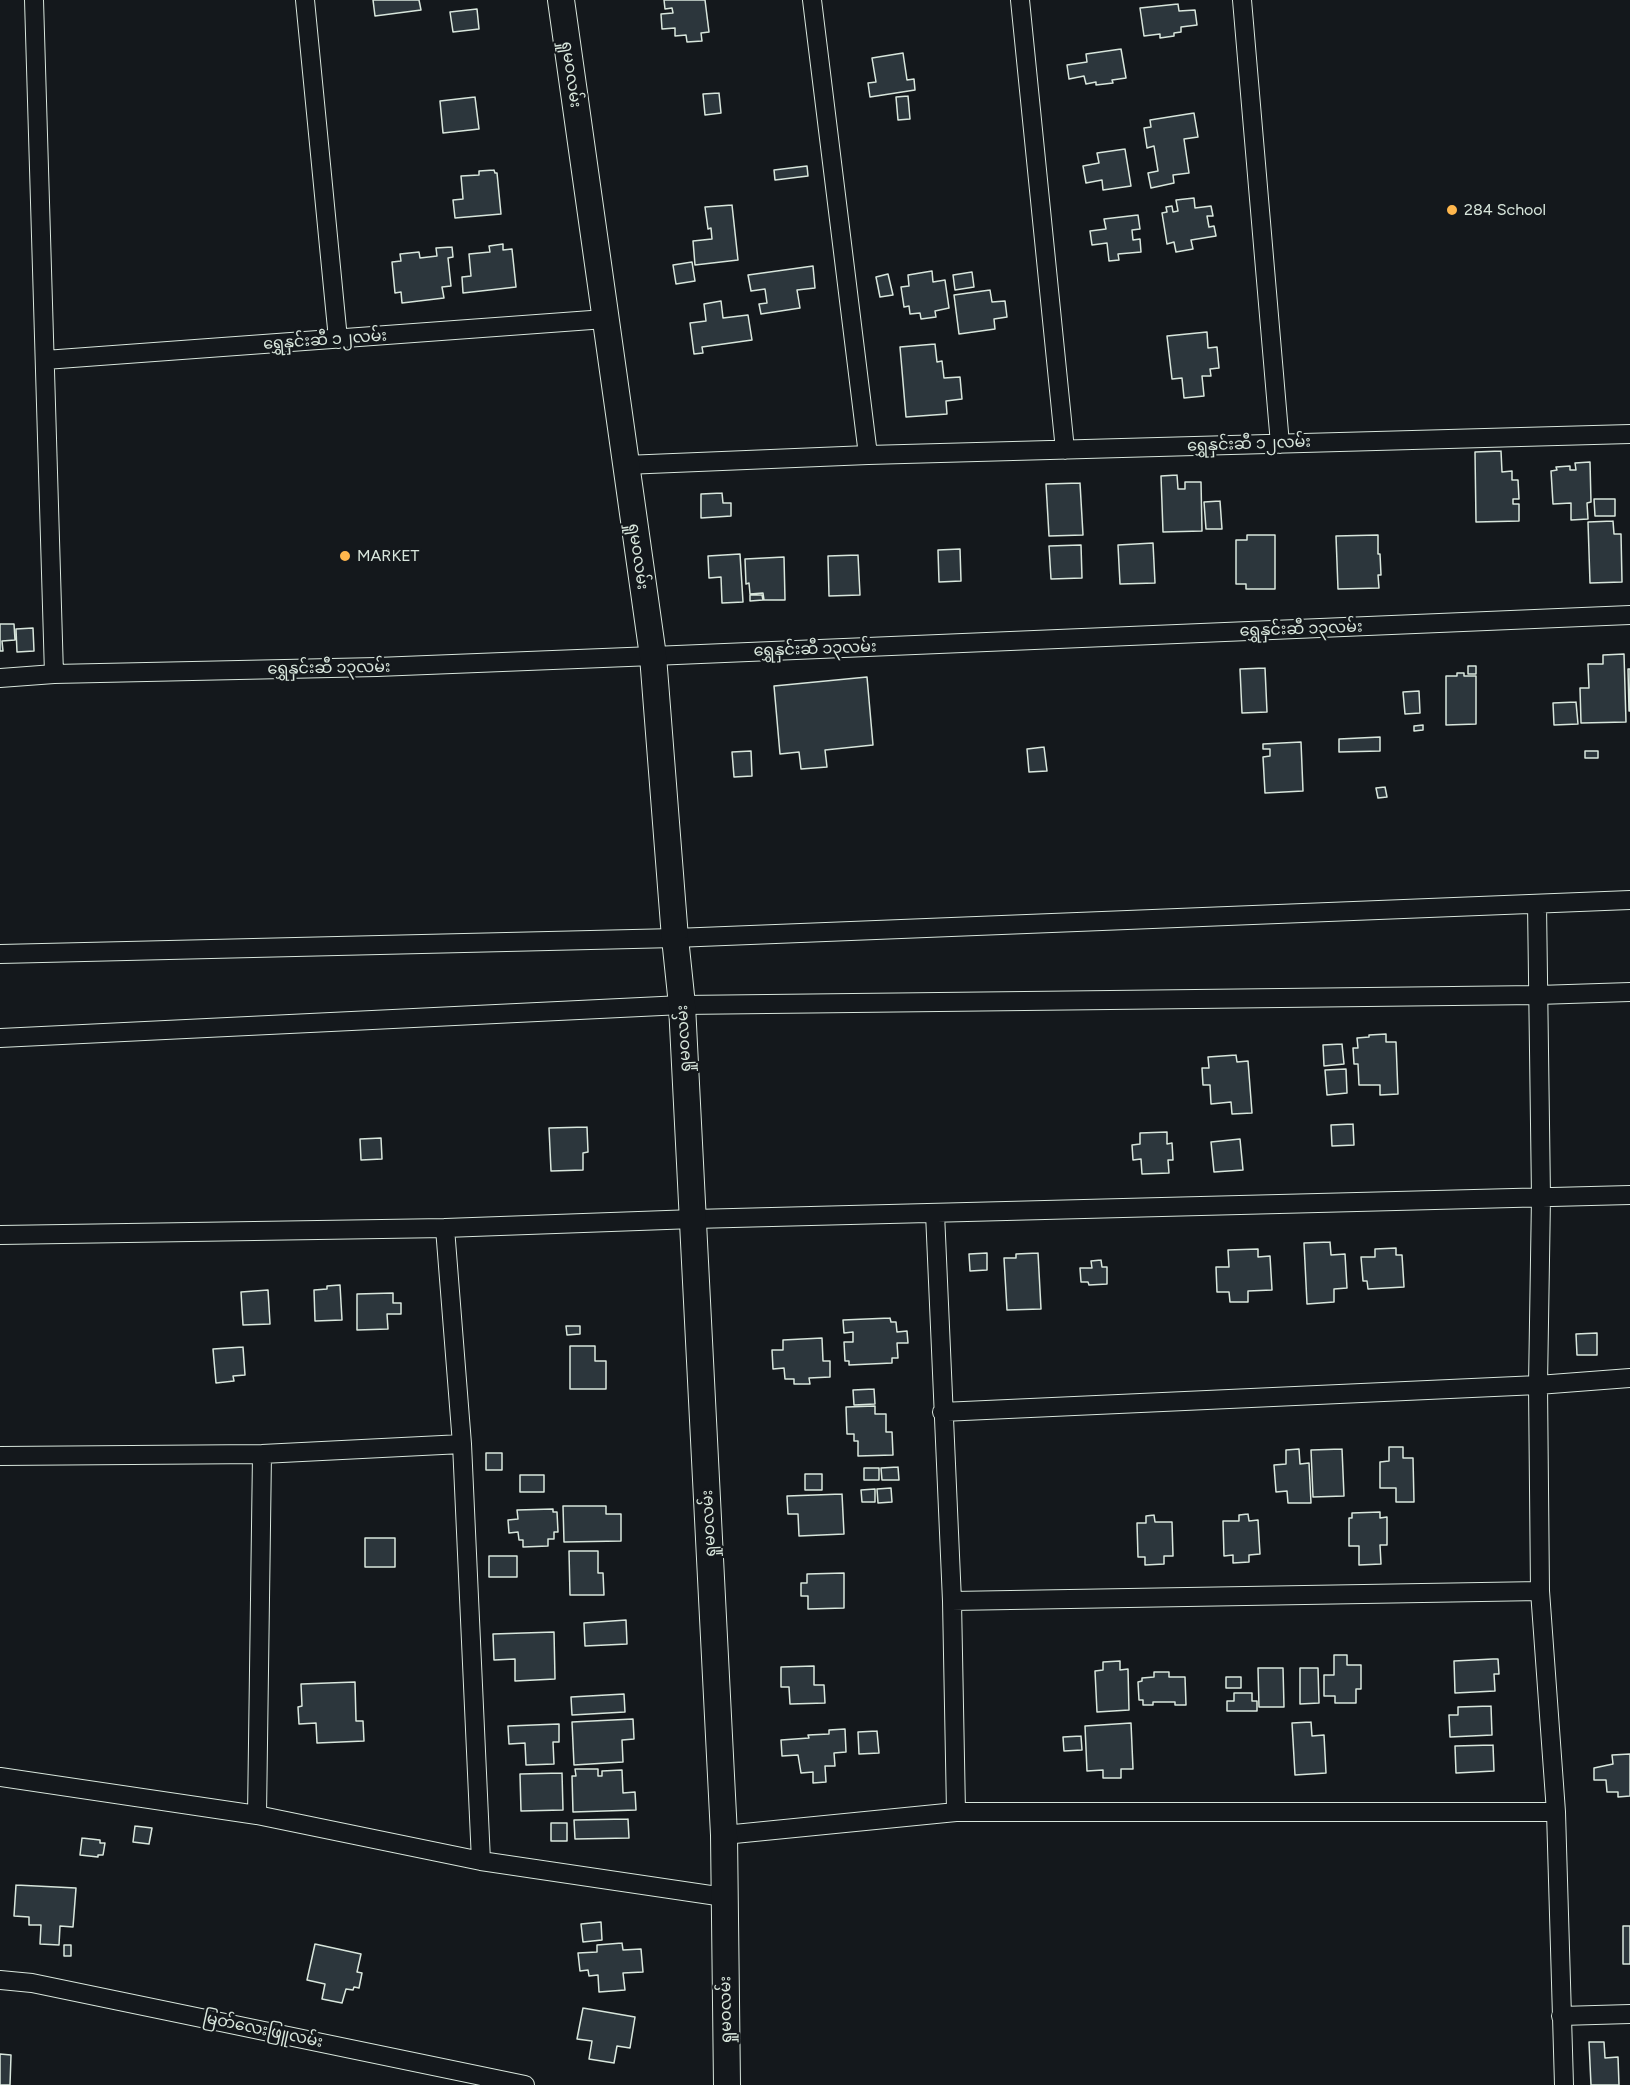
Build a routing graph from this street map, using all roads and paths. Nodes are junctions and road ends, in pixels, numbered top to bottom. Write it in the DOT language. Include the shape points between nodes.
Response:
graph roads {
  1 [pos="34,0"];
  2 [pos="305,0"];
  3 [pos="561,0"];
  4 [pos="812,0"];
  5 [pos="1020,0"];
  6 [pos="1242,0"];
  7 [pos="605,319"];
  8 [pos="338,339"];
  9 [pos="45,360"];
  10 [pos="1630,434"];
  11 [pos="1280,444"];
  12 [pos="1065,450"];
  13 [pos="867,455"];
  14 [pos="625,465"];
  15 [pos="1630,615"];
  16 [pos="653,656"];
  17 [pos="54,674"];
  18 [pos="0,678"];
  19 [pos="1630,900"];
  20 [pos="1537,904"];
  21 [pos="675,938"];
  22 [pos="0,954"];
  23 [pos="1630,992"];
  24 [pos="1538,995"];
  25 [pos="682,1005"];
  26 [pos="0,1038"];
  27 [pos="1630,1195"];
  28 [pos="1541,1197"];
  29 [pos="935,1213"];
  30 [pos="694,1219"];
  31 [pos="445,1228"];
  32 [pos="0,1235"];
  33 [pos="1630,1378"];
  34 [pos="1538,1385"];
  35 [pos="942,1412"];
  36 [pos="462,1444"];
  37 [pos="262,1454"];
  38 [pos="0,1456"];
  39 [pos="1539,1591"];
  40 [pos="952,1601"];
  41 [pos="0,1777"];
  42 [pos="956,1812"];
  43 [pos="1556,1812"];
  44 [pos="257,1815"];
  45 [pos="724,1835"];
  46 [pos="481,1861"];
  47 [pos="724,1898"];
  48 [pos="0,1980"];
  49 [pos="1630,2014"];
  50 [pos="1561,2016"];
  51 [pos="501,2083"];
  52 [pos="525,2085"];
  53 [pos="727,2085"];
  54 [pos="1564,2085"];
  1 -- 9 [label="street"];
  2 -- 8 [label="street"];
  3 -- 7 [label="street, ရှုမဝလမ်း"];
  4 -- 13 [label="street"];
  5 -- 12 [label="street"];
  6 -- 11 [label="street"];
  7 -- 8 [label="street, ရွှေနှင်းဆီ ၁၂လမ်း"];
  7 -- 14 [label="street, ရှုမဝလမ်း"];
  8 -- 9 [label="street, ရွှေနှင်းဆီ ၁၂လမ်း"];
  9 -- 17 [label="street"];
  10 -- 11 [label="street, ရွှေနှင်းဆီ ၁၂လမ်း"];
  11 -- 12 [label="street, ရွှေနှင်းဆီ ၁၂လမ်း"];
  12 -- 13 [label="street, ရွှေနှင်းဆီ ၁၂လမ်း"];
  13 -- 14 [label="street, ရွှေနှင်းဆီ ၁၂လမ်း"];
  14 -- 16 [label="street, ရှုမဝလမ်း"];
  15 -- 16 [label="street, ရွှေနှင်းဆီ ၁၃လမ်း"];
  16 -- 17 [label="street, ရွှေနှင်းဆီ ၁၃လမ်း"];
  16 -- 21 [label="street, ရှုမဝလမ်း"];
  17 -- 18 [label="street, ရွှေနှင်းဆီ ၁၃လမ်း"];
  19 -- 20 [label="street"];
  20 -- 21 [label="street"];
  20 -- 24 [label="street"];
  21 -- 22 [label="street"];
  21 -- 25 [label="street, ရှုမဝလမ်း"];
  23 -- 24 [label="street"];
  24 -- 25 [label="street"];
  24 -- 28 [label="street"];
  25 -- 26 [label="street"];
  25 -- 30 [label="street, ရှုမဝလမ်း"];
  27 -- 28 [label="street"];
  28 -- 29 [label="street"];
  28 -- 34 [label="street"];
  29 -- 30 [label="street"];
  29 -- 35 [label="street"];
  30 -- 31 [label="street"];
  30 -- 45 [label="street, ရှုမဝလမ်း"];
  31 -- 32 [label="street"];
  31 -- 36 [label="street"];
  33 -- 34 [label="street"];
  34 -- 35 [label="street"];
  34 -- 39 [label="street"];
  35 -- 40 [label="street"];
  36 -- 37 [label="street"];
  36 -- 46 [label="street"];
  37 -- 38 [label="street"];
  37 -- 44 [label="street"];
  39 -- 40 [label="street"];
  39 -- 43 [label="street"];
  40 -- 42 [label="street"];
  41 -- 44 [label="street"];
  42 -- 43 [label="street"];
  42 -- 45 [label="street"];
  43 -- 50 [label="street"];
  44 -- 46 [label="street"];
  45 -- 47 [label="street, ရှုမဝလမ်း"];
  46 -- 47 [label="street"];
  47 -- 53 [label="street, ရှုမဝလမ်း"];
  48 -- 51 [label="street, မြတ်လေးဖြူလမ်း" via="32,1983"];
  49 -- 50 [label="street"];
  50 -- 54 [label="street"];
  51 -- 52 [label="street, မြတ်လေးဖြူလမ်း"];
}
